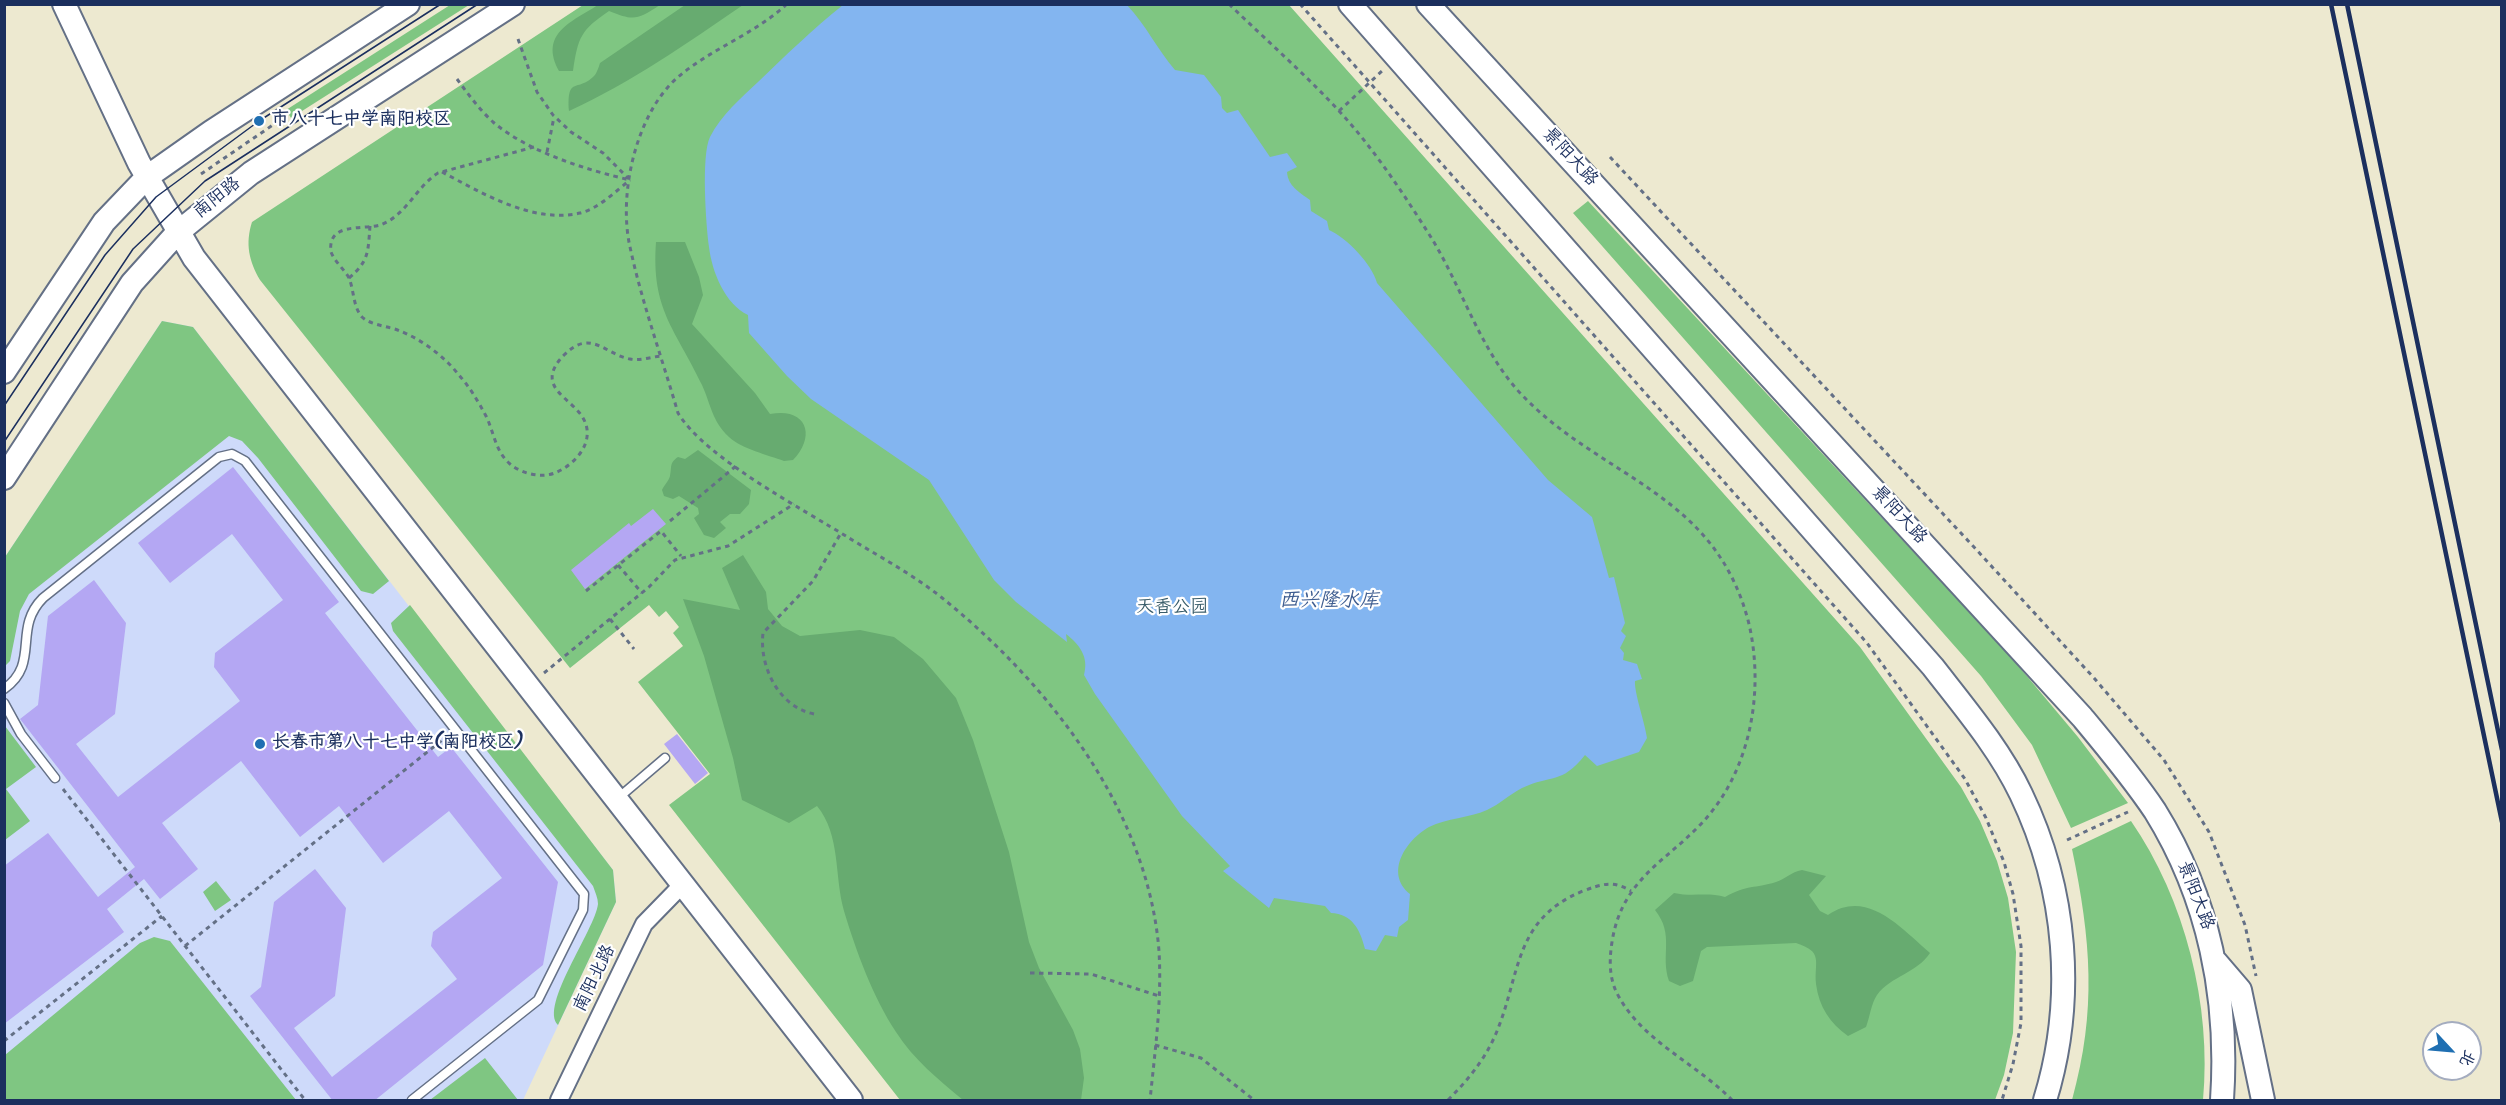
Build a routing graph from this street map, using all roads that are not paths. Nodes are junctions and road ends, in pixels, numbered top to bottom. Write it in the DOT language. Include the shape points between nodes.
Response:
graph roads {
  1 [pos="64,4"];
  2 [pos="408,4"];
  3 [pos="513,4"];
  4 [pos="1350,4"];
  5 [pos="1428,4"];
  6 [pos="147,177"];
  7 [pos="177,233"];
  8 [pos="4,372"];
  9 [pos="4,478"];
  10 [pos="4,689"];
  11 [pos="4,703"];
  12 [pos="665,758"];
  13 [pos="55,778"];
  14 [pos="617,799"];
  15 [pos="682,885"];
  16 [pos="2216,962"];
  17 [pos="412,1101"];
  18 [pos="559,1101"];
  19 [pos="851,1101"];
  20 [pos="2045,1101"];
  21 [pos="2222,1101"];
  22 [pos="2263,1101"];
  1 -- 6 [label="main road"];
  2 -- 6 [label="main road"];
  3 -- 7 [label="main road, 南阳路" via="251,173"];
  4 -- 20 [label="main road" via="1934,667 2004,764 2039,839 2052,876 2060,920 2059,1047"];
  5 -- 16 [label="main road, 景阳大路" via="2089,725 2170,837 2202,909"];
  6 -- 7 [label="main road"];
  6 -- 8 [label="main road" via="104,222"];
  7 -- 9 [label="main road, 南阳路" via="132,283"];
  7 -- 14 [label="main road"];
  10 -- 17 [label="lane" via="21,674 28,621 37,603 219,457 232,454 250,466 580,888 584,904 538,1000"];
  11 -- 13 [label="lane" via="21,734"];
  12 -- 14 [label="lane"];
  14 -- 15 [label="main road"];
  15 -- 18 [label="street, 南阳北路" via="644,924"];
  15 -- 19 [label="main road"];
  16 -- 21 [label="main road, 景阳大路"];
  16 -- 22 [label="main road" via="2240,990"];
}
